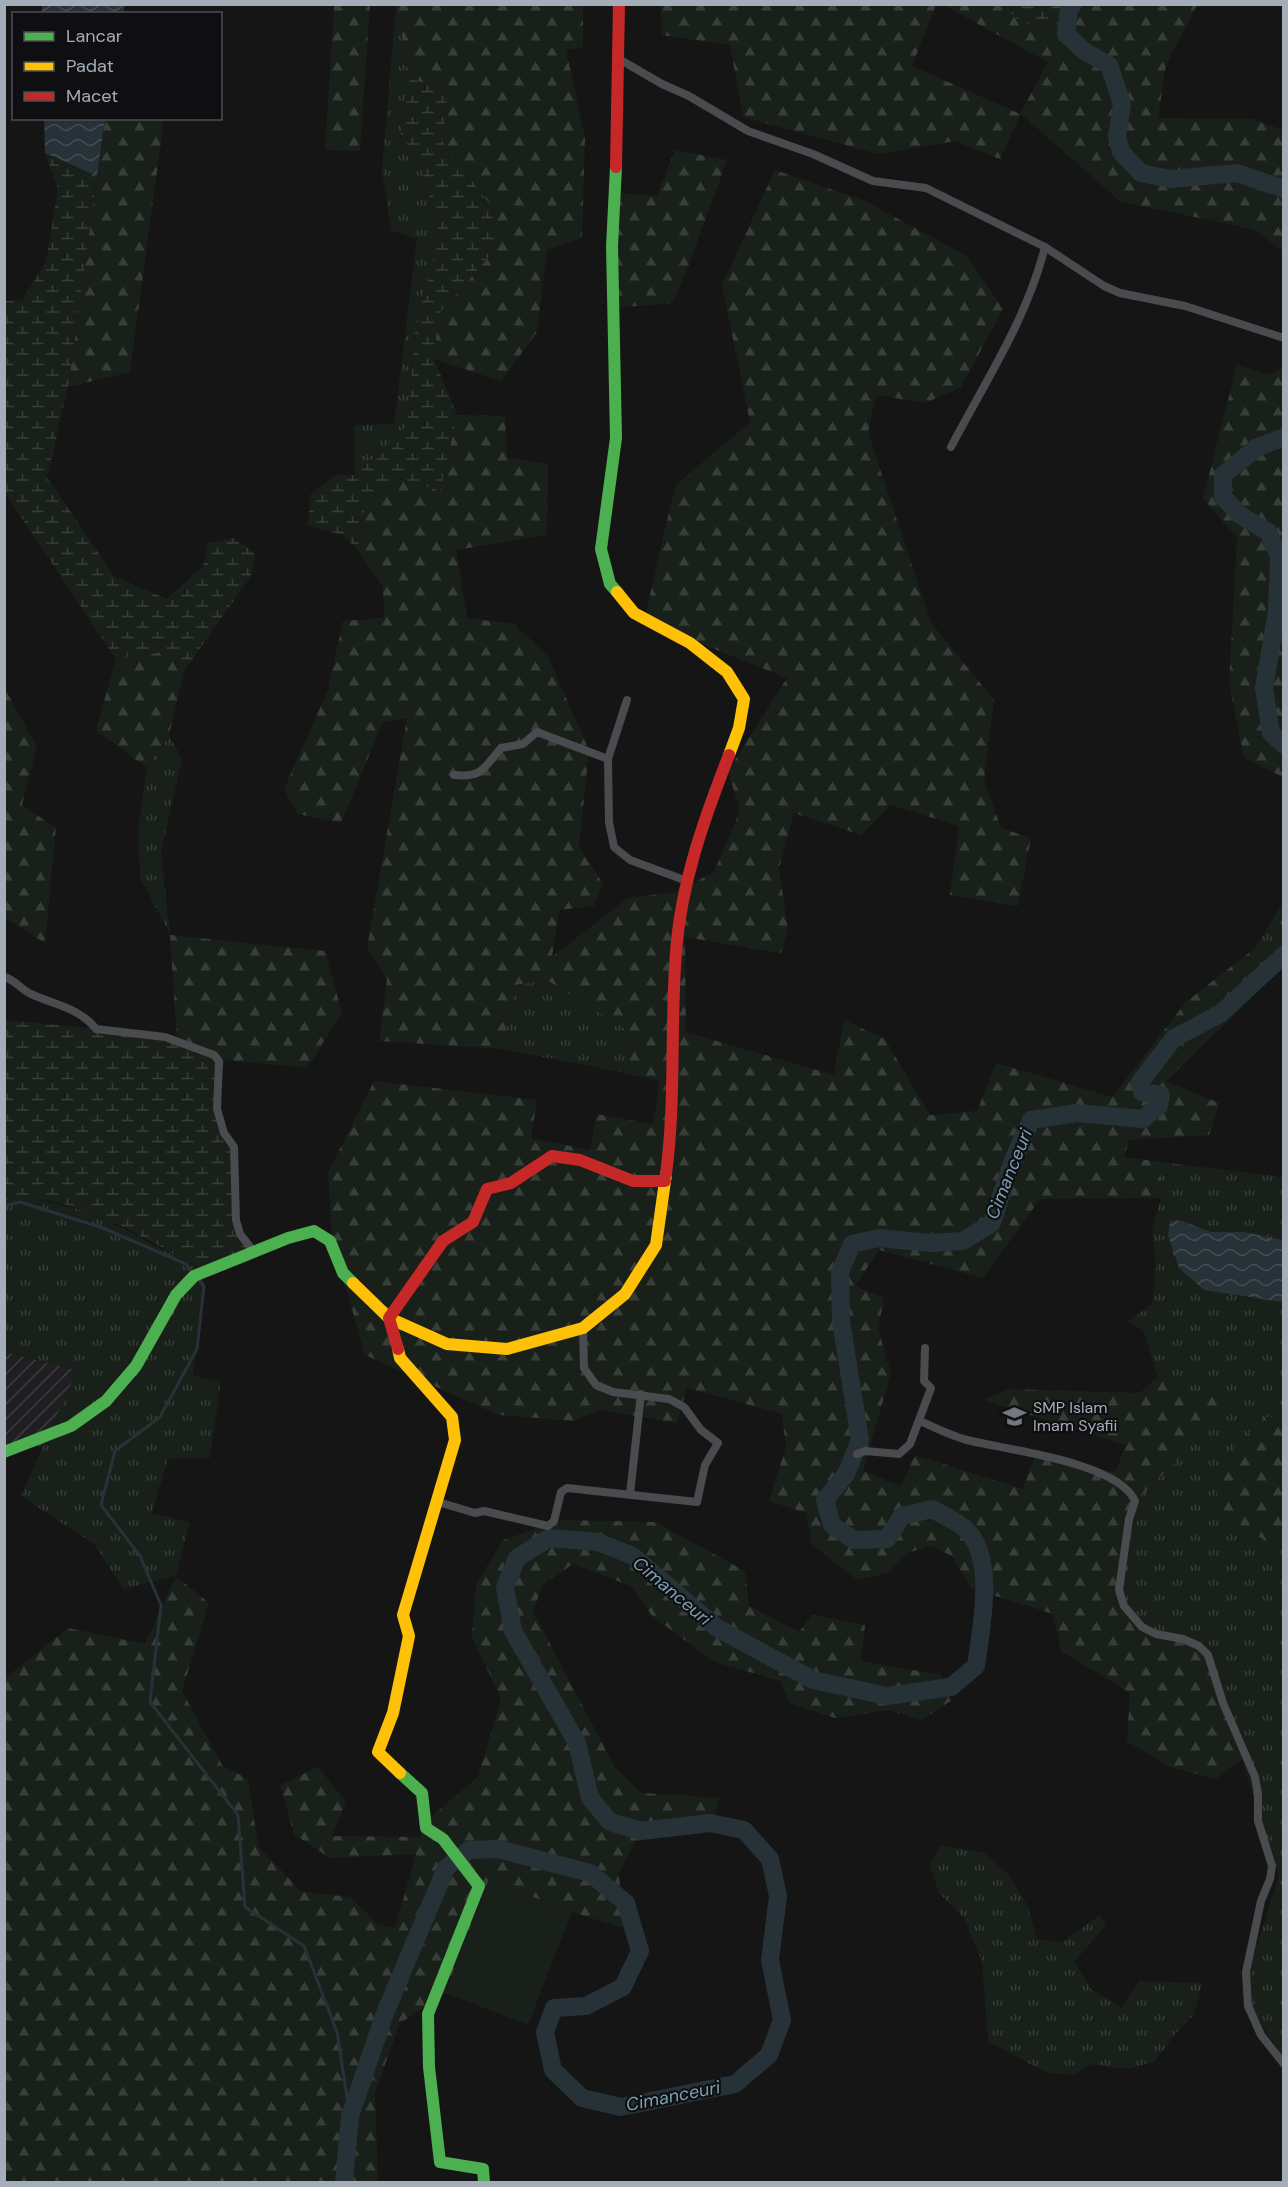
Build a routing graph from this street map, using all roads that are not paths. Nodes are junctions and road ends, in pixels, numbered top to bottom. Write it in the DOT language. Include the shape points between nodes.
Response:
graph roads {
  1 [pos="619,4"];
  2 [pos="619,59"];
  3 [pos="1045,247"];
  4 [pos="1284,338"];
  5 [pos="951,447"];
  6 [pos="627,700"];
  7 [pos="608,759"];
  8 [pos="454,775"];
  9 [pos="687,881"];
  10 [pos="4,977"];
  11 [pos="665,1181"];
  12 [pos="254,1252"];
  13 [pos="389,1318"];
  14 [pos="583,1328"];
  15 [pos="925,1348"];
  16 [pos="641,1394"];
  17 [pos="920,1422"];
  18 [pos="4,1452"];
  19 [pos="856,1454"];
  20 [pos="630,1494"];
  21 [pos="438,1502"];
  22 [pos="1284,2064"];
  23 [pos="484,2182"];
  1 -- 2 [label="street"];
  2 -- 3 [label="street" via="748,131 873,181 926,188"];
  2 -- 9 [label="street" via="612,246 616,438 601,549 610,584 634,613 690,643 727,672 744,699 738,728 699,831"];
  3 -- 4 [label="street" via="1120,293 1185,306"];
  3 -- 5 [label="street" via="1013,338"];
  6 -- 7 [label="street"];
  7 -- 8 [label="street" via="537,732 523,744 501,747 480,773 472,777"];
  7 -- 9 [label="street" via="609,822 614,847 630,860"];
  9 -- 11 [label="street" via="676,951 672,1132"];
  10 -- 12 [label="street" via="14,980 28,993 86,1016 96,1029 165,1037 214,1055 219,1061 217,1109 224,1133 234,1147 236,1220 240,1234"];
  11 -- 13 [label="street" via="633,1181 580,1160 552,1156 511,1183 487,1189 473,1222 443,1241"];
  11 -- 14 [label="street" via="656,1245 625,1294"];
  12 -- 13 [label="street" via="314,1231 330,1241 343,1273"];
  12 -- 18 [label="street" via="200,1270 189,1279 141,1359 109,1398 71,1428"];
  13 -- 14 [label="street" via="447,1344 507,1348"];
  13 -- 21 [label="street" via="400,1358 452,1417 455,1440"];
  14 -- 16 [label="street" via="584,1368 596,1384 613,1392"];
  15 -- 17 [label="street" via="924,1381 931,1388"];
  16 -- 20 [label="street"];
  16 -- 20 [label="street" via="684,1407 701,1430 718,1443 705,1465 698,1502"];
  17 -- 19 [label="street" via="910,1444 899,1454"];
  17 -- 22 [label="street" via="964,1439 1107,1474 1136,1501 1129,1519 1119,1590 1124,1606 1142,1627 1183,1639 1208,1655 1223,1703 1255,1777 1258,1821 1272,1866 1246,1972 1248,2006 1261,2035"];
  20 -- 21 [label="street" via="567,1488 561,1492 554,1521 548,1526"];
  21 -- 23 [label="street" via="403,1615 409,1636 393,1713 378,1752 422,1793 426,1828 443,1839 479,1886 428,2014 429,2067 440,2162 483,2169"];
}
